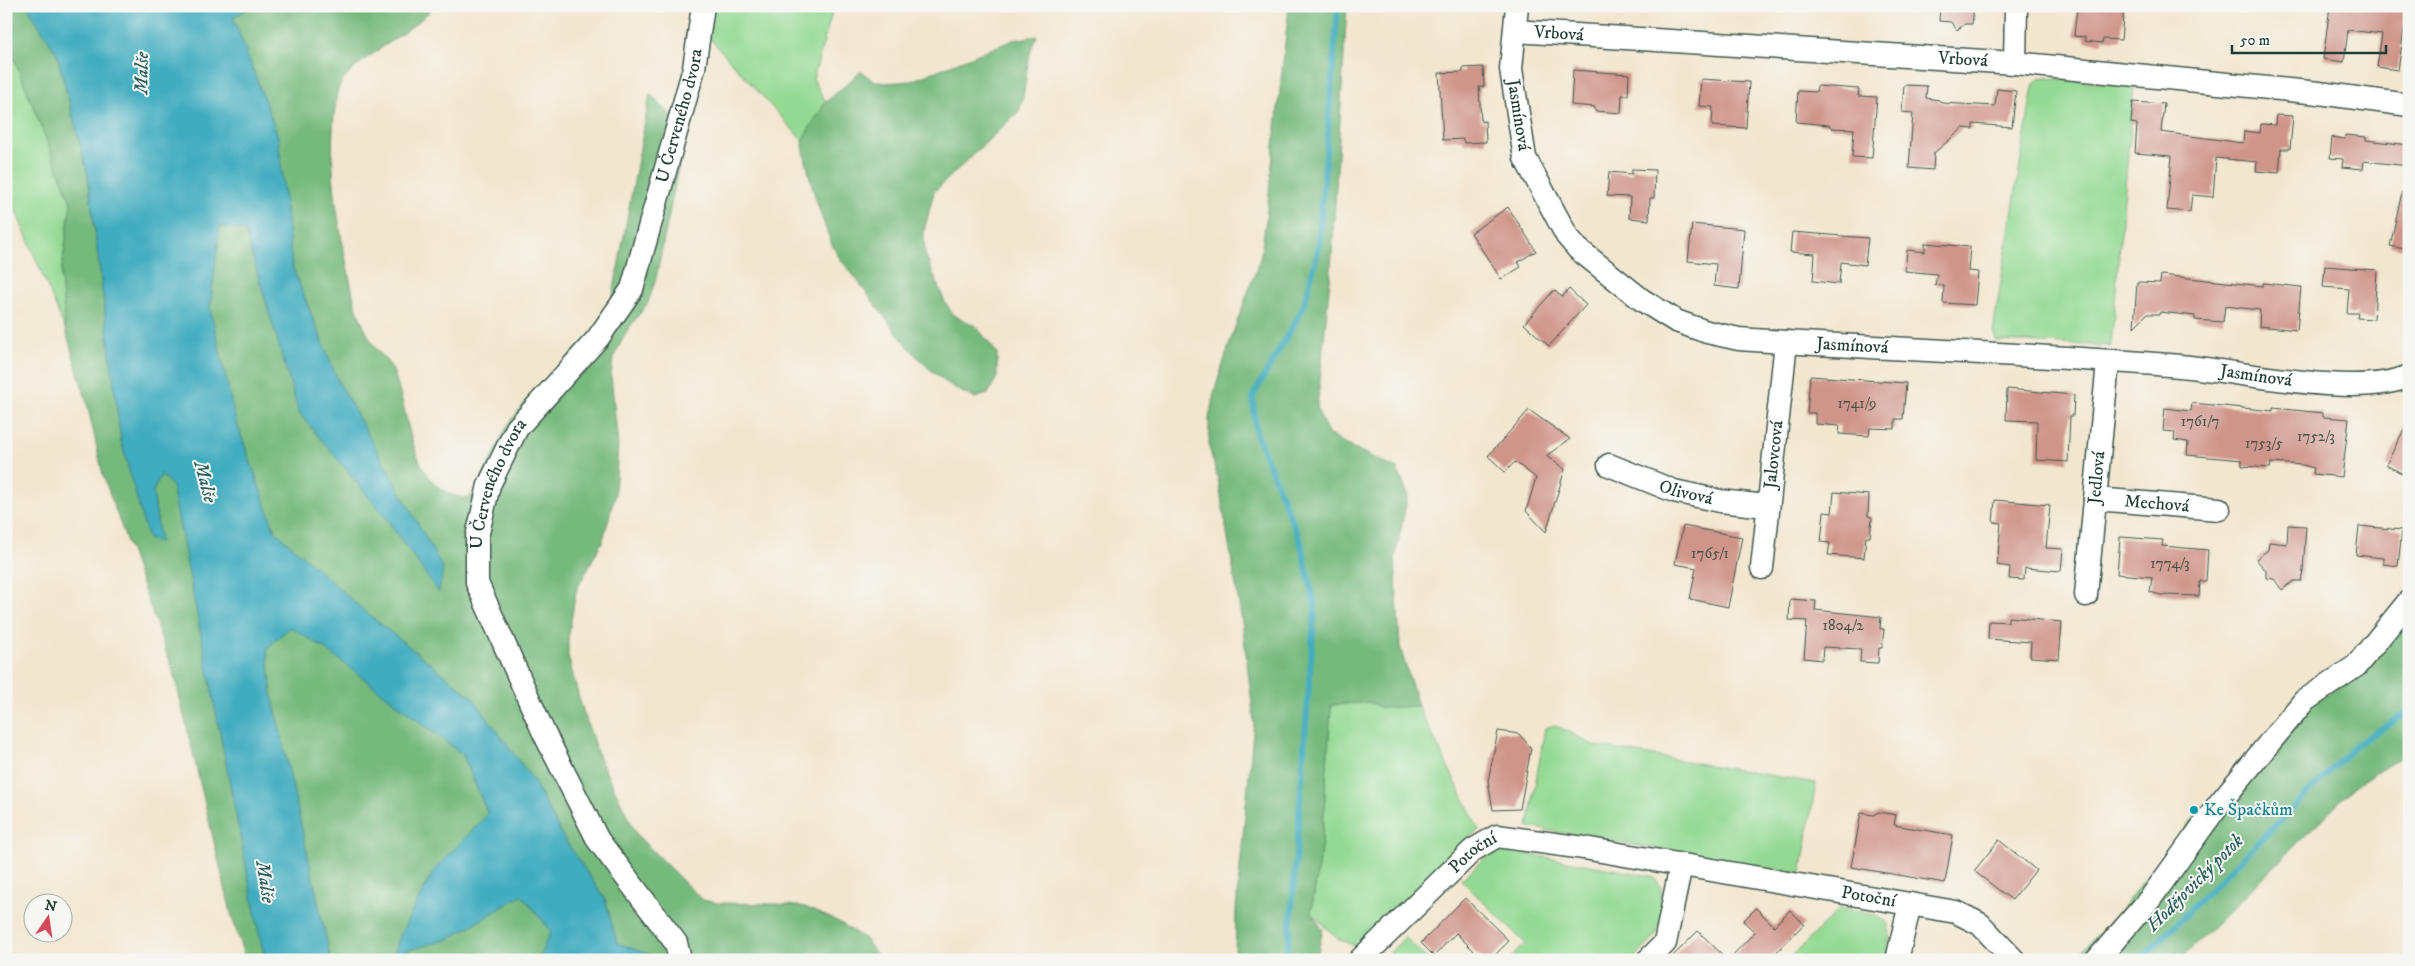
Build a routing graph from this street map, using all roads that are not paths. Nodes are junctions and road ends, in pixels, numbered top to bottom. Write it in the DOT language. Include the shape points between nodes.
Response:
graph roads {
  1 [pos="703,6"];
  2 [pos="1517,6"];
  3 [pos="2016,6"];
  4 [pos="1515,31"];
  5 [pos="2015,64"];
  6 [pos="2409,105"];
  7 [pos="1786,342"];
  8 [pos="2108,362"];
  9 [pos="2409,376"];
  10 [pos="1609,465"];
  11 [pos="2095,499"];
  12 [pos="1767,506"];
  13 [pos="2219,509"];
  14 [pos="1762,568"];
  15 [pos="2086,595"];
  16 [pos="2409,601"];
  17 [pos="1681,865"];
  18 [pos="1910,904"];
  19 [pos="680,960"];
  20 [pos="1360,960"];
  21 [pos="1648,960"];
  22 [pos="1897,960"];
  23 [pos="2014,960"];
  24 [pos="2097,960"];
  1 -- 19 [label="street, U Červeného dvora" via="691,79 632,289 598,338 517,428 489,485 476,537 477,583 544,733 598,840 676,943"];
  2 -- 4 [label="street, Jasmínová"];
  3 -- 5 [label="street"];
  4 -- 5 [label="street, Vrbová"];
  4 -- 7 [label="street, Jasmínová" via="1511,69 1525,158 1567,236 1578,249 1642,300 1676,321 1739,339"];
  5 -- 6 [label="street, Vrbová" via="2319,93"];
  7 -- 8 [label="street, Jasmínová"];
  7 -- 12 [label="street, Jalovcová"];
  8 -- 9 [label="street, Jasmínová" via="2367,385 2395,382"];
  8 -- 11 [label="street, Jedlová"];
  10 -- 12 [label="street, Olivová" via="1674,490 1720,501"];
  11 -- 13 [label="street, Mechová"];
  11 -- 15 [label="street, Jedlová"];
  12 -- 14 [label="street, Jalovcová"];
  16 -- 24 [label="street" via="2356,666 2304,701 2218,805 2150,899"];
  17 -- 18 [label="street, Potoční"];
  17 -- 20 [label="street, Potoční" via="1497,836 1473,850"];
  17 -- 21 [label="street" via="1665,943"];
  18 -- 22 [label="street, Potoční"];
  18 -- 23 [label="street, Potoční" via="1969,916"];
}
